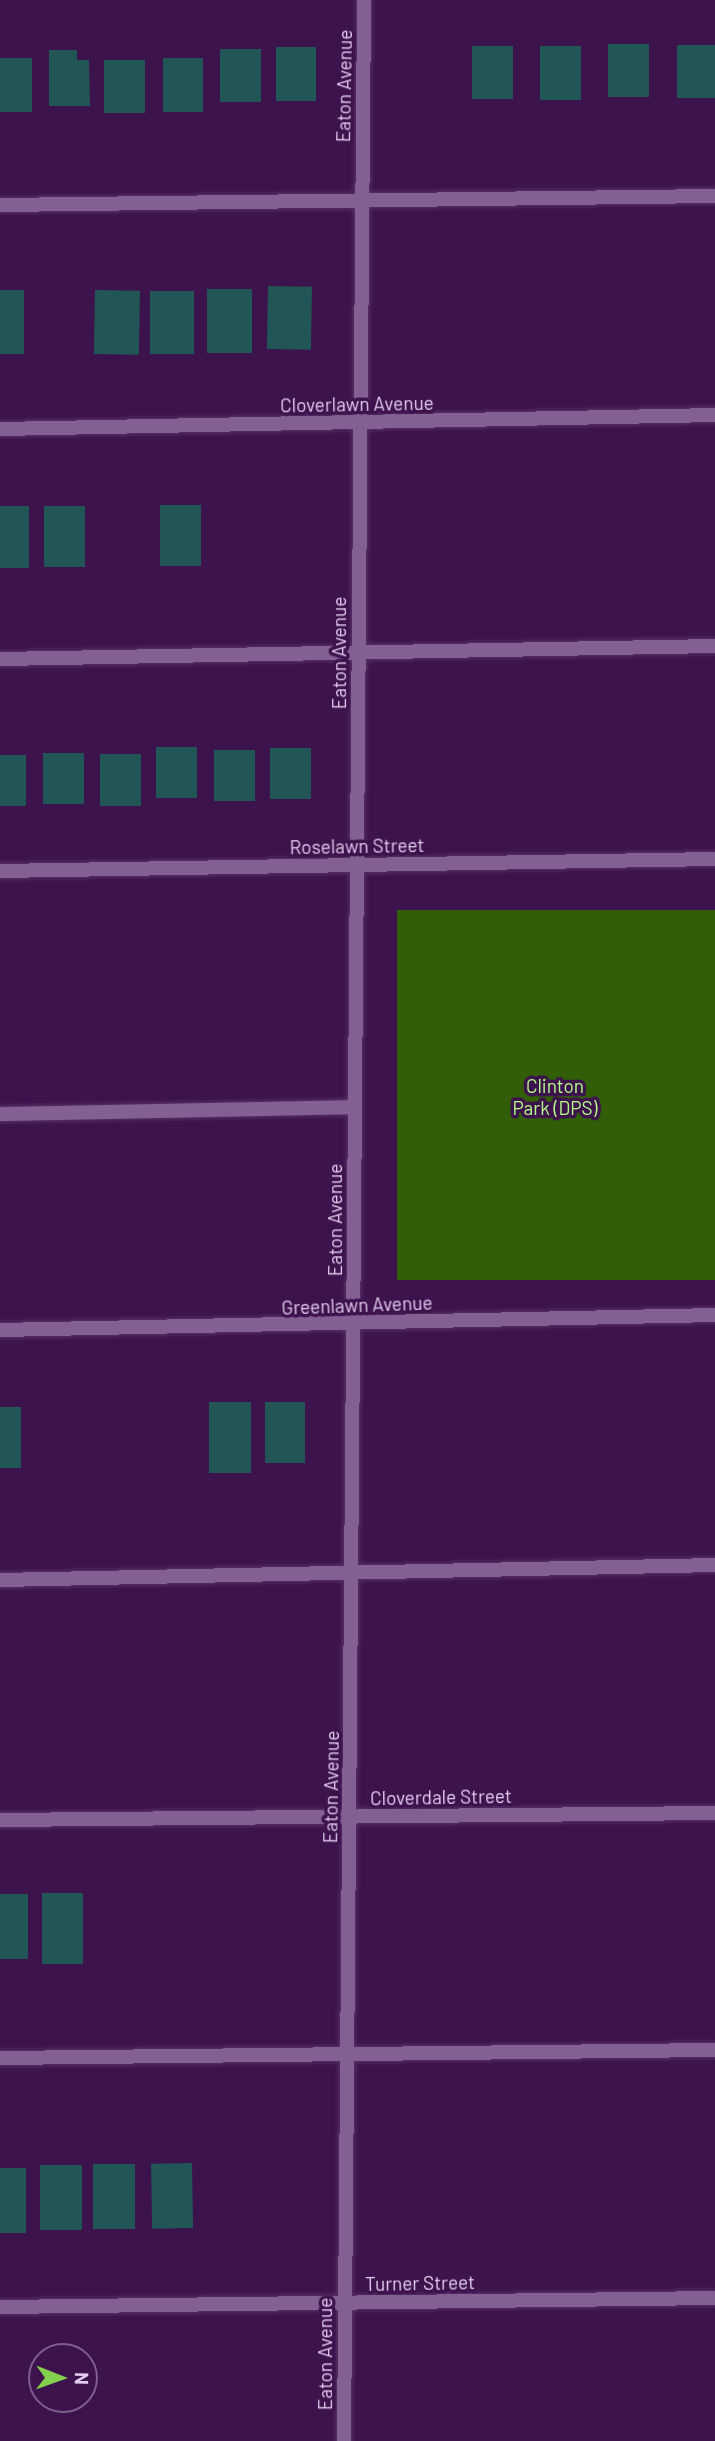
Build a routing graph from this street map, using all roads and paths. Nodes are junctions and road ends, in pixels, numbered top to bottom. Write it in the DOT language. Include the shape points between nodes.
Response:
graph roads {
  1 [pos="364,0"];
  2 [pos="715,196"];
  3 [pos="362,198"];
  4 [pos="0,205"];
  5 [pos="715,415"];
  6 [pos="360,423"];
  7 [pos="0,429"];
  8 [pos="715,646"];
  9 [pos="359,653"];
  10 [pos="0,659"];
  11 [pos="715,859"];
  12 [pos="357,865"];
  13 [pos="0,871"];
  14 [pos="355,1107"];
  15 [pos="0,1114"];
  16 [pos="715,1315"];
  17 [pos="354,1326"];
  18 [pos="0,1330"];
  19 [pos="715,1565"];
  20 [pos="352,1574"];
  21 [pos="0,1580"];
  22 [pos="715,1813"];
  23 [pos="350,1818"];
  24 [pos="0,1820"];
  25 [pos="715,2050"];
  26 [pos="347,2053"];
  27 [pos="0,2058"];
  28 [pos="715,2298"];
  29 [pos="345,2304"];
  30 [pos="0,2307"];
  31 [pos="344,2441"];
  1 -- 3 [label="street, Eaton Avenue"];
  2 -- 3 [label="street"];
  3 -- 4 [label="street"];
  3 -- 6 [label="street, Eaton Avenue"];
  5 -- 6 [label="street, Cloverlawn Avenue"];
  6 -- 7 [label="street, Cloverlawn Avenue"];
  6 -- 9 [label="street, Eaton Avenue"];
  8 -- 9 [label="street"];
  9 -- 10 [label="street"];
  9 -- 12 [label="street, Eaton Avenue"];
  11 -- 12 [label="street, Roselawn Street"];
  12 -- 13 [label="street, Roselawn Street"];
  12 -- 14 [label="street, Eaton Avenue"];
  14 -- 15 [label="street"];
  14 -- 17 [label="street, Eaton Avenue"];
  16 -- 17 [label="street, Greenlawn Avenue"];
  17 -- 18 [label="street, Greenlawn Avenue"];
  17 -- 20 [label="street, Eaton Avenue"];
  19 -- 20 [label="street"];
  20 -- 21 [label="street"];
  20 -- 23 [label="street, Eaton Avenue"];
  22 -- 23 [label="street, Cloverdale Street"];
  23 -- 24 [label="street, Cloverdale Street"];
  23 -- 26 [label="street, Eaton Avenue"];
  25 -- 26 [label="street"];
  26 -- 27 [label="street"];
  26 -- 29 [label="street, Eaton Avenue"];
  28 -- 29 [label="street, Turner Street"];
  29 -- 30 [label="street, Turner Street"];
  29 -- 31 [label="street, Eaton Avenue"];
}
